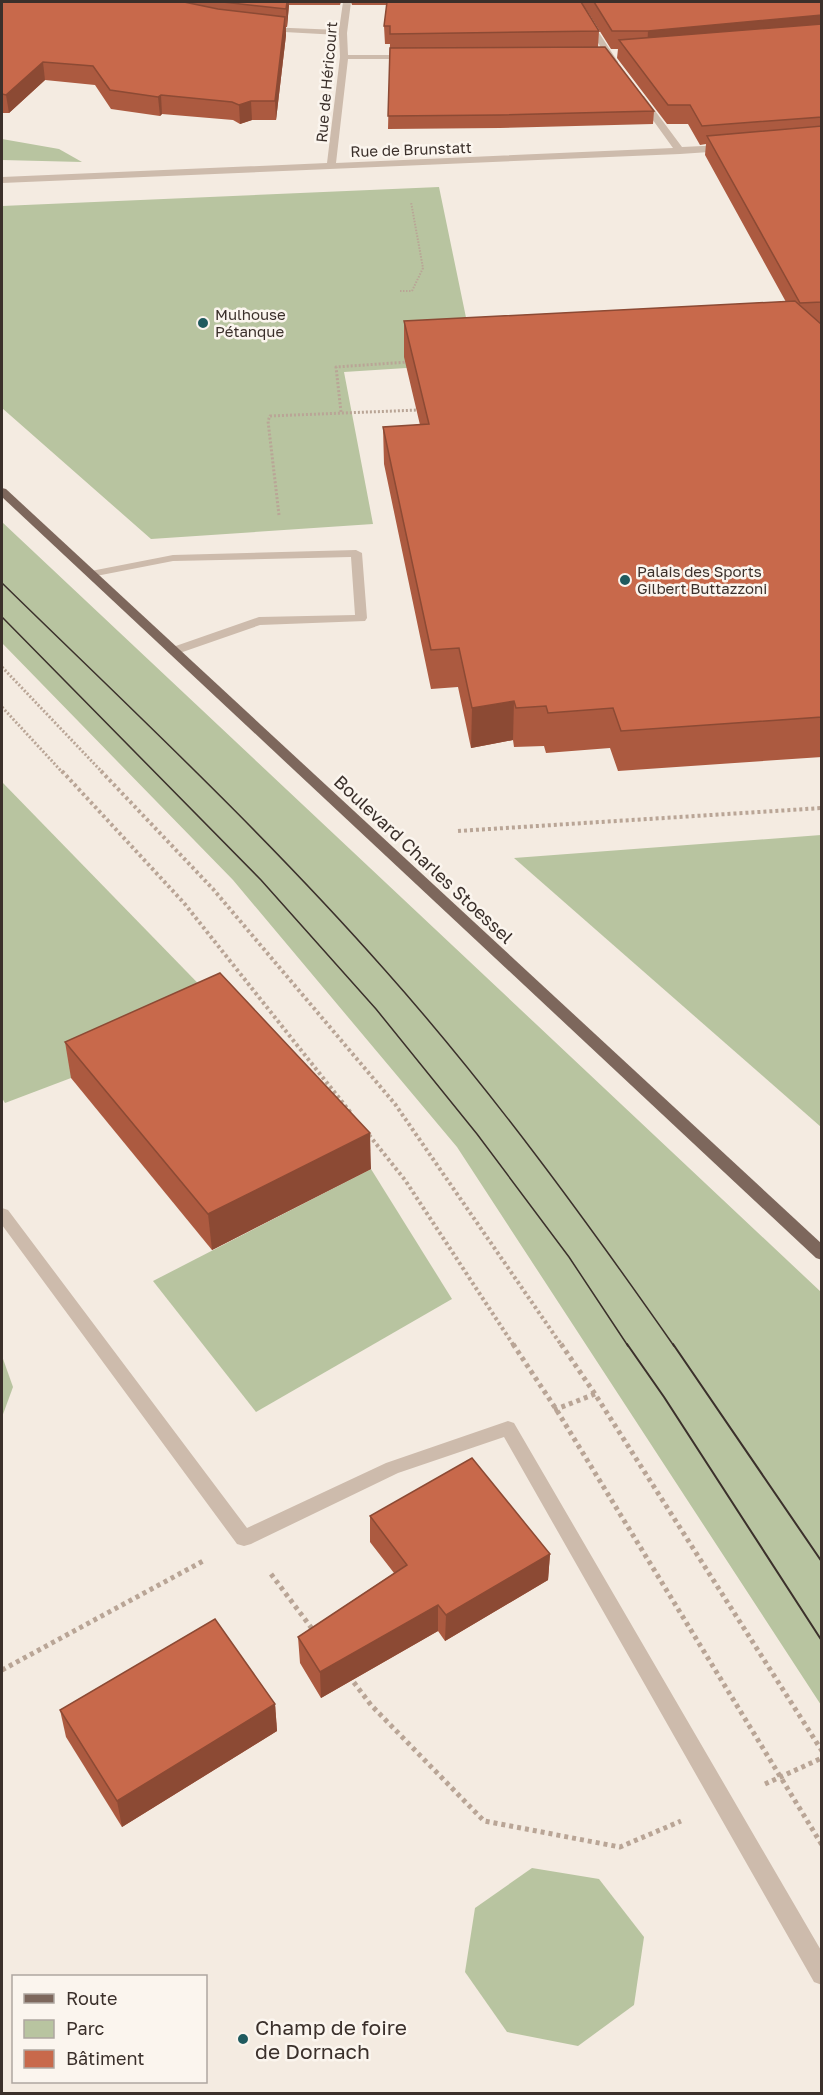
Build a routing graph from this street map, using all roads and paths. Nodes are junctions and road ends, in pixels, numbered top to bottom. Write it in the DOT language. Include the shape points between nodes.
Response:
graph roads {
  1 [pos="347,2"];
  2 [pos="576,2"];
  3 [pos="252,27"];
  4 [pos="343,33"];
  5 [pos="613,54"];
  6 [pos="596,55"];
  7 [pos="344,57"];
  8 [pos="416,57"];
  9 [pos="621,72"];
  10 [pos="634,90"];
  11 [pos="737,148"];
  12 [pos="680,151"];
  13 [pos="404,162"];
  14 [pos="331,165"];
  15 [pos="2,180"];
  16 [pos="400,291"];
  17 [pos="417,362"];
  18 [pos="418,410"];
  19 [pos="340,412"];
  20 [pos="2,491"];
  21 [pos="284,555"];
  22 [pos="91,574"];
  23 [pos="174,651"];
  24 [pos="2,667"];
  25 [pos="2,707"];
  26 [pos="822,807"];
  27 [pos="458,831"];
  28 [pos="353,1115"];
  29 [pos="368,1134"];
  30 [pos="2,1214"];
  31 [pos="822,1254"];
  32 [pos="244,1538"];
  33 [pos="314,1631"];
  34 [pos="343,1668"];
  35 [pos="2,1670"];
  36 [pos="822,1751"];
  37 [pos="822,1758"];
  38 [pos="780,1777"];
  39 [pos="723,1803"];
  40 [pos="822,1845"];
  41 [pos="822,1974"];
  1 -- 4 [label="street, Rue de Héricourt"];
  2 -- 5 [label="street"];
  3 -- 4 [label="street"];
  4 -- 7 [label="street, Rue de Héricourt"];
  5 -- 6 [label="street"];
  5 -- 9 [label="street"];
  7 -- 8 [label="street"];
  7 -- 14 [label="street, Rue de Héricourt"];
  10 -- 12 [label="street"];
  11 -- 12 [label="street, Rue de Brunstatt"];
  12 -- 13 [label="street, Rue de Brunstatt"];
  13 -- 14 [label="street, Rue de Brunstatt"];
  13 -- 16 [label="path" via="423,268 412,291"];
  14 -- 15 [label="street, Rue de Brunstatt"];
  17 -- 19 [label="path" via="336,367"];
  18 -- 19 [label="path"];
  19 -- 21 [label="path" via="279,414 270,416 268,421"];
  20 -- 22 [label="main road, Boulevard Charles Stoessel"];
  21 -- 22 [label="street" via="173,558"];
  21 -- 23 [label="street" via="356,553 361,618 259,621"];
  22 -- 23 [label="main road, Boulevard Charles Stoessel"];
  23 -- 31 [label="main road, Boulevard Charles Stoessel"];
  24 -- 36 [label="path" via="213,889 395,1104 595,1394"];
  25 -- 28 [label="path" via="184,903"];
  26 -- 27 [label="path"];
  29 -- 38 [label="path" via="405,1180 555,1409"];
  30 -- 32 [label="street"];
  32 -- 33 [label="path"];
  32 -- 35 [label="path"];
  32 -- 39 [label="street" via="392,1468 508,1428"];
  34 -- 39 [label="path" via="371,1705 484,1821 620,1847"];
  37 -- 38 [label="path"];
  38 -- 39 [label="path"];
  38 -- 40 [label="path"];
  39 -- 41 [label="street"];
}
